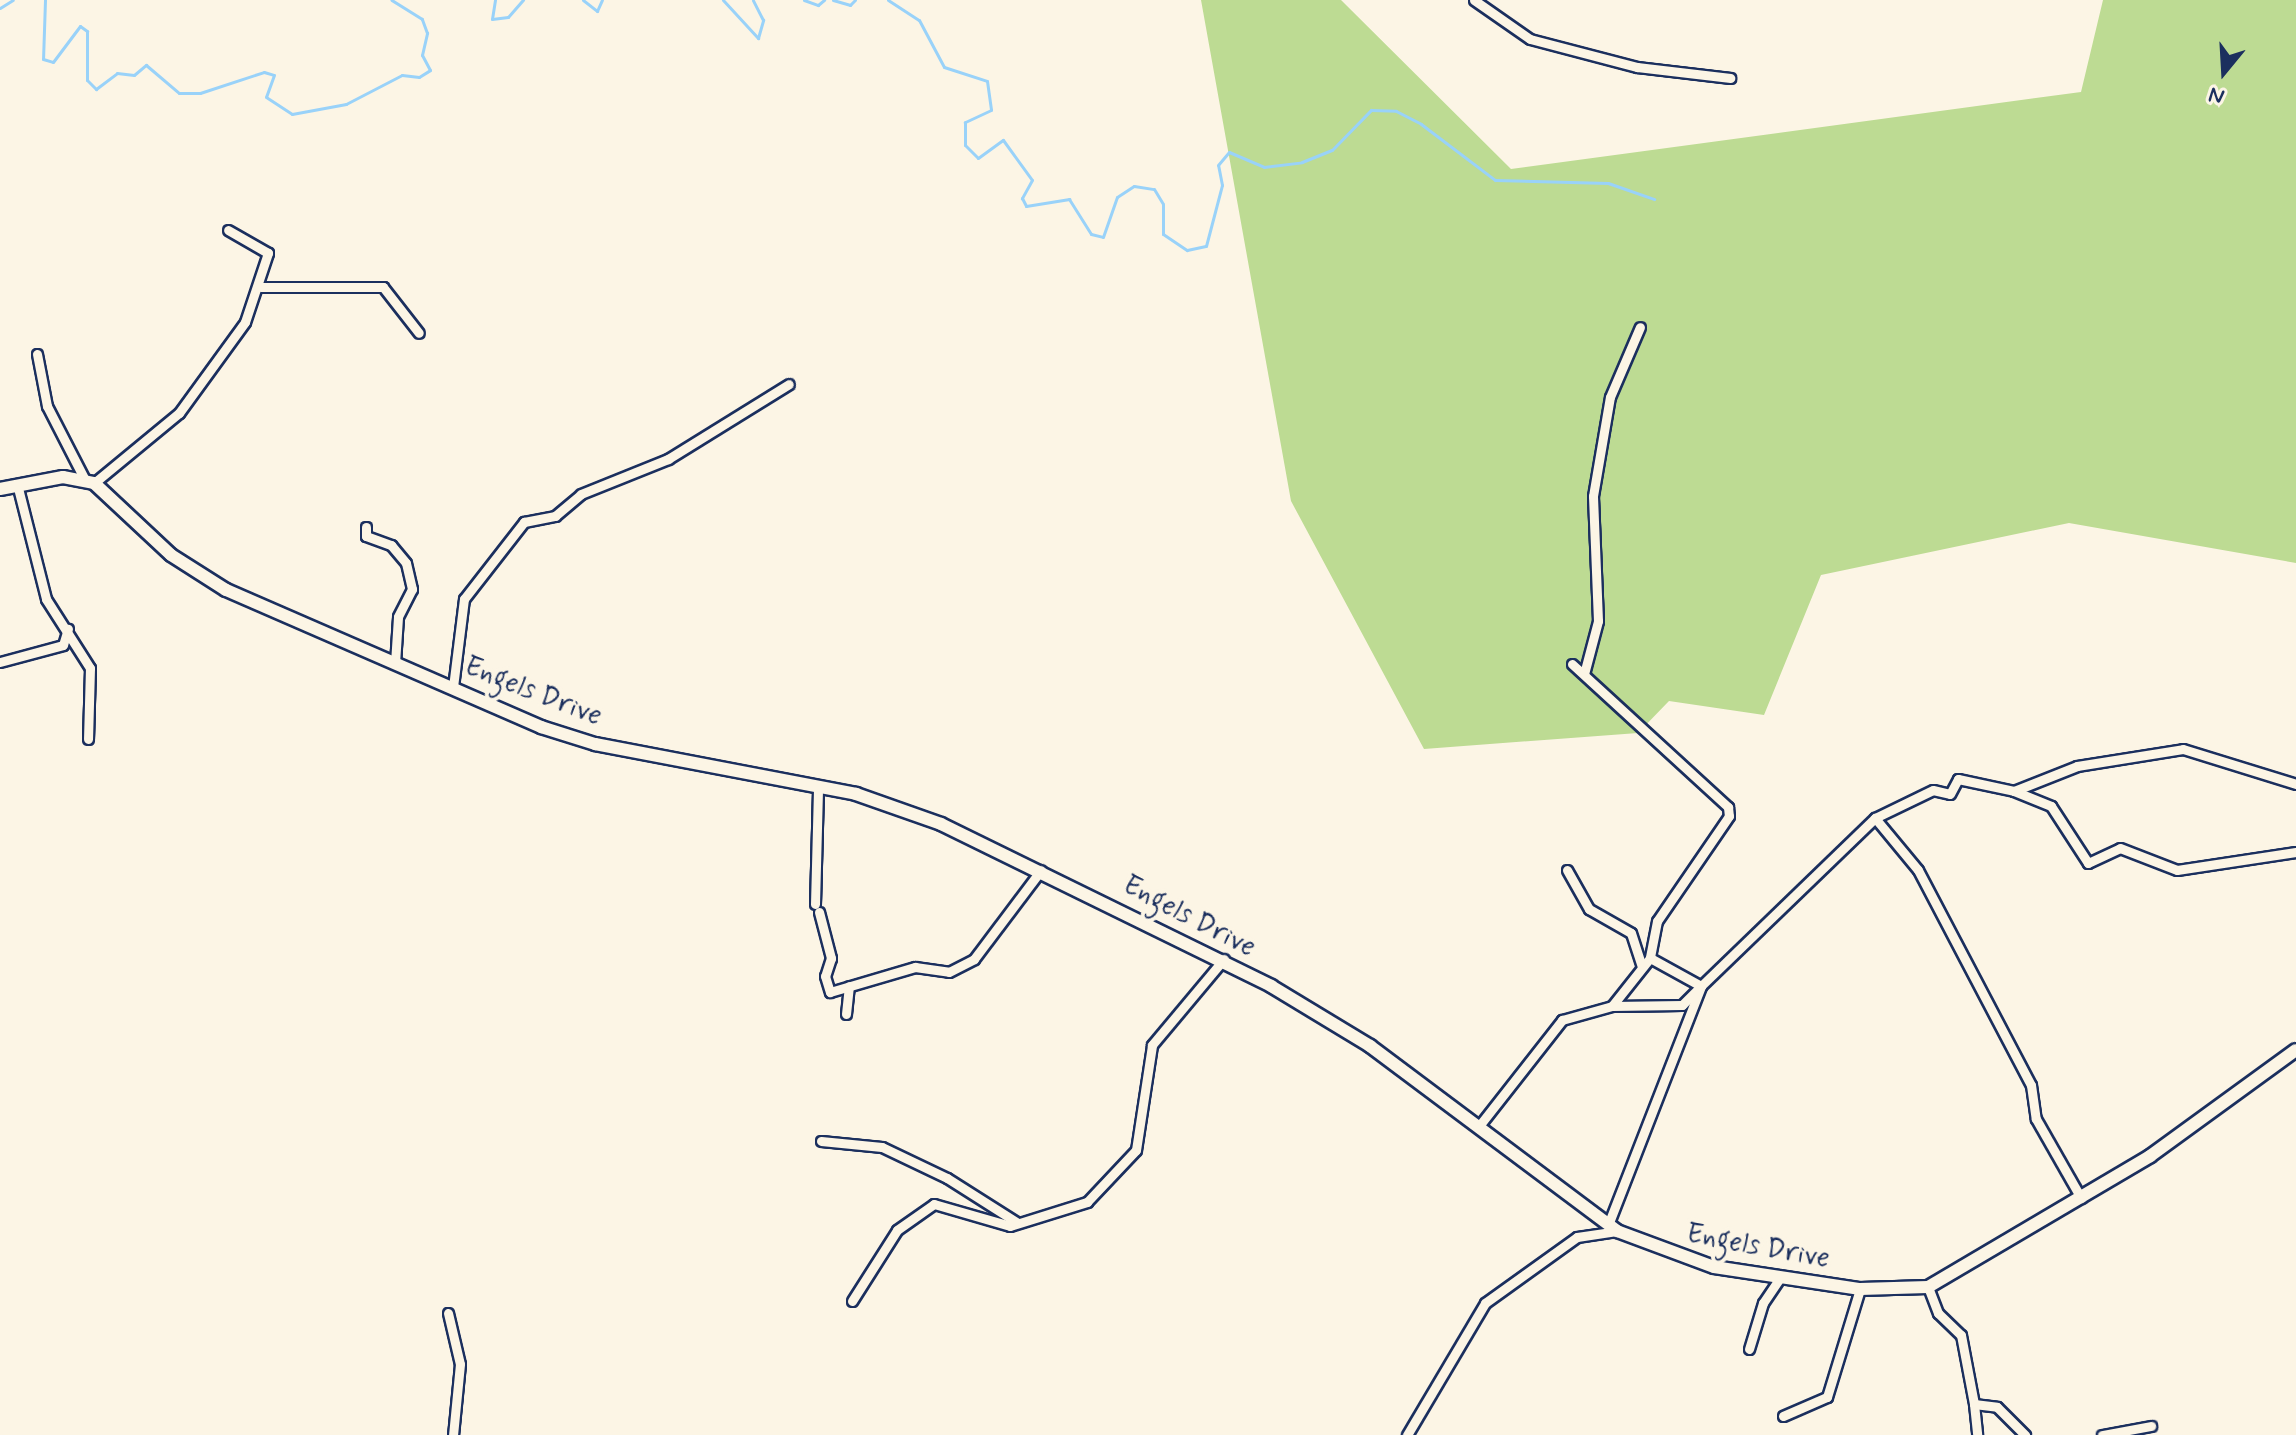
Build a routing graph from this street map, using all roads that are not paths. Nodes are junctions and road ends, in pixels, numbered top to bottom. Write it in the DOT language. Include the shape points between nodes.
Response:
graph roads {
  1 [pos="1474,0"];
  2 [pos="1730,78"];
  3 [pos="228,230"];
  4 [pos="261,287"];
  5 [pos="1640,327"];
  6 [pos="419,333"];
  7 [pos="37,354"];
  8 [pos="789,384"];
  9 [pos="90,481"];
  10 [pos="17,484"];
  11 [pos="0,489"];
  12 [pos="366,527"];
  13 [pos="68,629"];
  14 [pos="0,662"];
  15 [pos="395,664"];
  16 [pos="1572,664"];
  17 [pos="1584,674"];
  18 [pos="453,687"];
  19 [pos="88,739"];
  20 [pos="2296,784"];
  21 [pos="818,786"];
  22 [pos="2014,791"];
  23 [pos="1875,818"];
  24 [pos="2296,852"];
  25 [pos="1041,870"];
  26 [pos="1567,870"];
  27 [pos="1650,958"];
  28 [pos="1224,959"];
  29 [pos="1642,966"];
  30 [pos="849,986"];
  31 [pos="1701,986"];
  32 [pos="1612,1006"];
  33 [pos="846,1014"];
  34 [pos="2296,1050"];
  35 [pos="1479,1126"];
  36 [pos="821,1141"];
  37 [pos="2081,1198"];
  38 [pos="1018,1223"];
  39 [pos="1612,1228"];
  40 [pos="1781,1276"];
  41 [pos="1928,1287"];
  42 [pos="1860,1289"];
  43 [pos="852,1301"];
  44 [pos="448,1313"];
  45 [pos="1749,1349"];
  46 [pos="1974,1404"];
  47 [pos="1783,1416"];
  48 [pos="2151,1426"];
  49 [pos="453,1435"];
  50 [pos="1407,1435"];
  51 [pos="1977,1435"];
  52 [pos="2025,1435"];
  53 [pos="2102,1435"];
  1 -- 2 [label="street" via="1530,39 1637,67"];
  3 -- 4 [label="street" via="268,253"];
  4 -- 6 [label="street" via="383,287"];
  4 -- 9 [label="street" via="245,322 179,413"];
  5 -- 17 [label="street" via="1610,397 1593,496 1598,621"];
  7 -- 9 [label="street" via="47,406"];
  8 -- 18 [label="street" via="668,459 581,494 555,516 524,522 464,599"];
  9 -- 10 [label="street"];
  9 -- 15 [label="street, Engels Drive" via="171,555 226,590"];
  10 -- 11 [label="street"];
  10 -- 13 [label="street" via="46,599"];
  12 -- 15 [label="street" via="366,536 391,545 406,563 412,589 398,617"];
  13 -- 14 [label="street" via="63,645"];
  13 -- 19 [label="street" via="90,668"];
  15 -- 18 [label="street, Engels Drive"];
  16 -- 17 [label="street"];
  17 -- 27 [label="street" via="1728,807 1729,816 1657,921"];
  18 -- 21 [label="street, Engels Drive" via="595,744"];
  20 -- 22 [label="street" via="2183,749 2077,766"];
  21 -- 25 [label="street, Engels Drive" via="888,804"];
  21 -- 30 [label="street" via="817,908 831,958 825,976 830,992"];
  22 -- 23 [label="street" via="1958,779 1950,794 1933,790"];
  22 -- 24 [label="street" via="2051,806 2088,863 2120,848 2177,870"];
  23 -- 31 [label="street"];
  23 -- 37 [label="street" via="1918,870 2031,1085 2036,1119"];
  25 -- 28 [label="street, Engels Drive"];
  25 -- 30 [label="street" via="974,959 949,972 915,967"];
  26 -- 29 [label="street" via="1589,909 1631,933"];
  27 -- 29 [label="street"];
  27 -- 31 [label="street"];
  28 -- 35 [label="street, Engels Drive" via="1370,1046"];
  28 -- 38 [label="street" via="1152,1045 1136,1150 1087,1202"];
  29 -- 32 [label="street"];
  30 -- 33 [label="street"];
  31 -- 32 [label="street" via="1682,1005"];
  31 -- 39 [label="street"];
  32 -- 35 [label="street" via="1562,1020"];
  34 -- 37 [label="street, Engels Drive" via="2194,1126"];
  35 -- 39 [label="street, Engels Drive"];
  36 -- 38 [label="street" via="882,1147 947,1178"];
  37 -- 41 [label="street, Engels Drive"];
  38 -- 43 [label="street" via="934,1204 897,1230"];
  39 -- 40 [label="street, Engels Drive" via="1714,1267"];
  39 -- 50 [label="street" via="1577,1237 1485,1303"];
  40 -- 42 [label="street, Engels Drive"];
  40 -- 45 [label="street" via="1763,1303"];
  41 -- 42 [label="street, Engels Drive"];
  41 -- 46 [label="street" via="1938,1313 1961,1335"];
  42 -- 47 [label="street" via="1827,1397"];
  44 -- 49 [label="street" via="460,1364"];
  46 -- 51 [label="street"];
  46 -- 52 [label="street" via="1997,1407"];
  48 -- 53 [label="street"];
}
